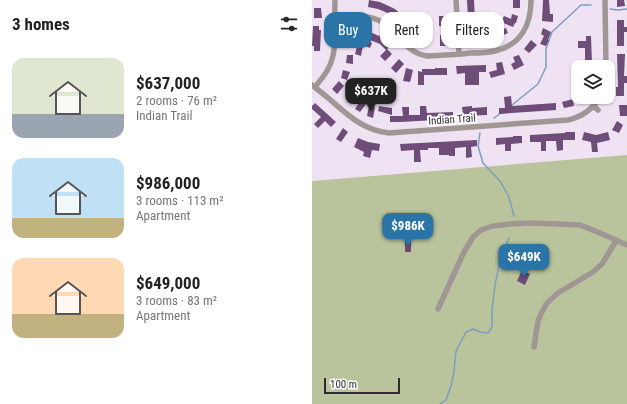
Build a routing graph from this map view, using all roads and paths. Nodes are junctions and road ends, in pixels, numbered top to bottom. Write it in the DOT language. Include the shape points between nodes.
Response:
graph roads {
  1 [pos="334,0"];
  2 [pos="456,0"];
  3 [pos="531,0"];
  4 [pos="605,0"];
  5 [pos="334,12"];
  6 [pos="372,18"];
  7 [pos="334,48"];
  8 [pos="459,54"];
  9 [pos="606,60"];
  10 [pos="313,86"];
  11 [pos="597,104"];
  12 [pos="616,240"];
  13 [pos="627,245"];
  14 [pos="438,309"];
  15 [pos="534,347"];
  1 -- 5 [label="street"];
  2 -- 8 [label="street"];
  3 -- 8 [label="street" via="528,23 516,41 495,51"];
  4 -- 9 [label="street"];
  6 -- 8 [label="street" via="389,27 411,51 427,56"];
  7 -- 10 [label="street" via="327,72"];
  10 -- 11 [label="street, Indian Trail" via="360,124 389,133 568,120 596,108"];
  12 -- 13 [label="street"];
  12 -- 14 [label="street" via="580,225 510,224 481,230 473,237 464,252"];
  12 -- 15 [label="street" via="602,264 547,303 538,322"];
}
